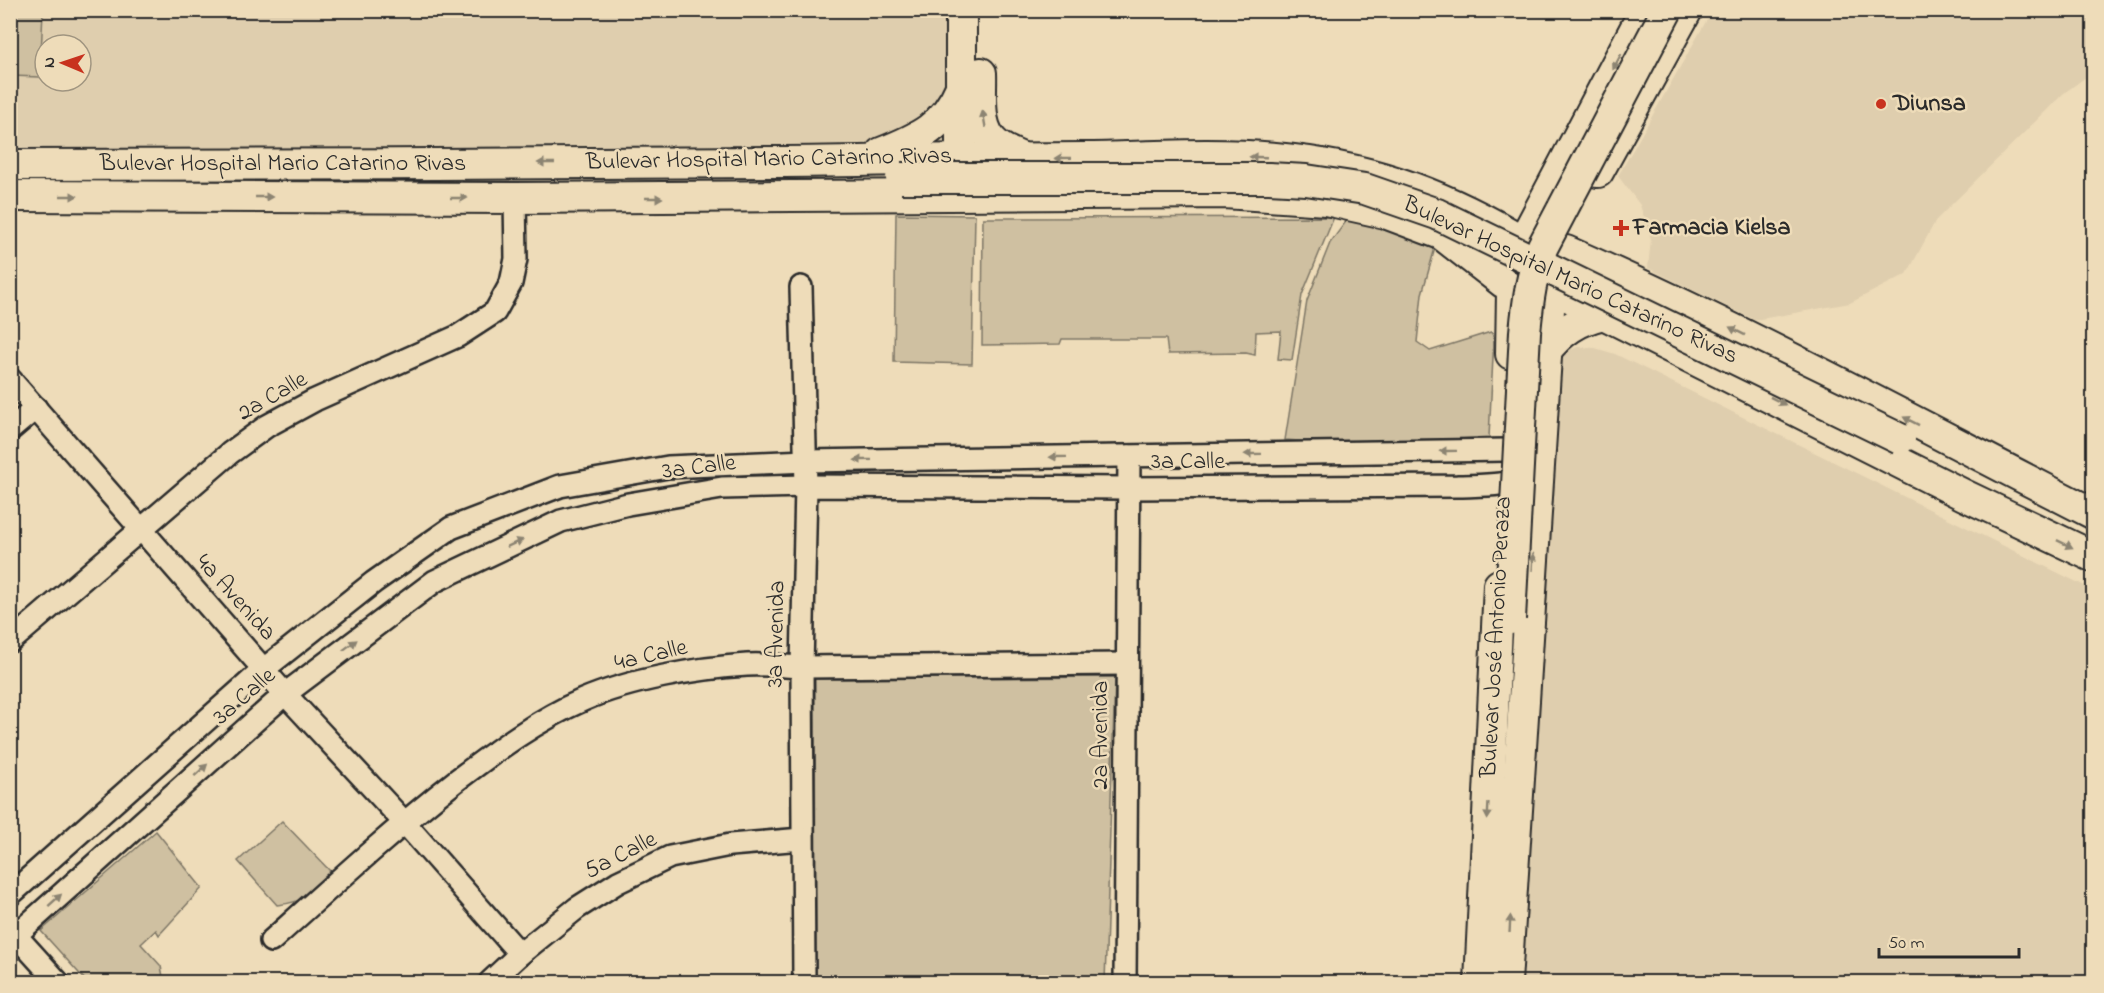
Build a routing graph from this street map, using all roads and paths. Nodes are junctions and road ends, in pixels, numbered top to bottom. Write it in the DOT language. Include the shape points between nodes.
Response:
graph roads {
  1 [pos="961,10"];
  2 [pos="981,10"];
  3 [pos="1645,10"];
  4 [pos="1667,10"];
  5 [pos="1688,10"];
  6 [pos="961,87"];
  7 [pos="961,158"];
  8 [pos="1022,158"];
  9 [pos="864,160"];
  10 [pos="773,162"];
  11 [pos="10,165"];
  12 [pos="822,179"];
  13 [pos="977,195"];
  14 [pos="10,196"];
  15 [pos="773,196"];
  16 [pos="515,198"];
  17 [pos="1521,232"];
  18 [pos="1564,246"];
  19 [pos="801,287"];
  20 [pos="1508,287"];
  21 [pos="1553,292"];
  22 [pos="1604,314"];
  23 [pos="1545,352"];
  24 [pos="10,380"];
  25 [pos="36,408"];
  26 [pos="10,430"];
  27 [pos="1913,445"];
  28 [pos="1506,450"];
  29 [pos="1129,456"];
  30 [pos="806,461"];
  31 [pos="1538,470"];
  32 [pos="2029,481"];
  33 [pos="1504,483"];
  34 [pos="806,486"];
  35 [pos="1129,488"];
  36 [pos="2094,514"];
  37 [pos="2020,522"];
  38 [pos="140,529"];
  39 [pos="2094,557"];
  40 [pos="11,641"];
  41 [pos="1127,664"];
  42 [pos="802,667"];
  43 [pos="264,669"];
  44 [pos="1508,678"];
  45 [pos="285,694"];
  46 [pos="1493,716"];
  47 [pos="1522,717"];
  48 [pos="404,822"];
  49 [pos="802,839"];
  50 [pos="10,895"];
  51 [pos="1483,919"];
  52 [pos="12,934"];
  53 [pos="271,941"];
  54 [pos="520,954"];
  55 [pos="58,982"];
  56 [pos="490,982"];
  57 [pos="804,982"];
  58 [pos="1125,982"];
  59 [pos="1480,982"];
  60 [pos="1486,982"];
  61 [pos="1506,982"];
  1 -- 6 [label="main road"];
  8 -- 2 [label="main road, one-way" via="997,145 985,129"];
  3 -- 17 [label="main road, one-way"];
  4 -- 44 [label="main road, bridge" via="1533,269 1525,332"];
  5 -- 18 [label="main road"];
  6 -- 7 [label="main road"];
  6 -- 9 [label="main road" via="946,115 932,128 914,140"];
  7 -- 8 [label="main road, Bulevar Hospital Mario Catarino Rivas"];
  7 -- 9 [label="main road, Bulevar Hospital Mario Catarino Rivas"];
  7 -- 13 [label="main road"];
  17 -- 8 [label="main road, Bulevar Hospital Mario Catarino Rivas, one-way" via="1428,192 1329,165 1221,156"];
  9 -- 10 [label="main road, Bulevar Hospital Mario Catarino Rivas"];
  10 -- 11 [label="main road, Bulevar Hospital Mario Catarino Rivas, one-way"];
  10 -- 12 [label="main road"];
  12 -- 15 [label="main road"];
  12 -- 27 [label="main road, Bulevar Hospital Mario Catarino Rivas, bridge" via="1269,178 1365,189 1437,213"];
  13 -- 15 [label="main road, Bulevar Hospital Mario Catarino Rivas"];
  13 -- 20 [label="main road, Bulevar Hospital Mario Catarino Rivas" via="1224,193 1326,200 1385,213 1441,234"];
  14 -- 16 [label="main road, Bulevar Hospital Mario Catarino Rivas, one-way"];
  16 -- 15 [label="main road, Bulevar Hospital Mario Catarino Rivas, one-way"];
  16 -- 38 [label="street, 2a Calle" via="516,259 511,283 495,312 458,336 315,400 267,426"];
  17 -- 18 [label="main road" via="1541,229 1552,233"];
  17 -- 20 [label="main road" via="1505,243 1498,263"];
  18 -- 21 [label="main road" via="1568,272"];
  32 -- 18 [label="main road, Bulevar Hospital Mario Catarino Rivas, one-way"];
  19 -- 30 [label="street, 3a Avenida"];
  20 -- 21 [label="main road" via="1531,298"];
  20 -- 28 [label="main road, Bulevar José Antonio Peraza" via="1510,383"];
  21 -- 22 [label="main road, Bulevar Hospital Mario Catarino Rivas"];
  21 -- 23 [label="main road, Bulevar José Antonio Peraza"];
  22 -- 23 [label="main road" via="1571,326"];
  22 -- 37 [label="main road, Bulevar Hospital Mario Catarino Rivas, one-way"];
  23 -- 31 [label="main road, Bulevar José Antonio Peraza"];
  24 -- 25 [label="street, 4a Avenida"];
  25 -- 26 [label="street"];
  25 -- 38 [label="street, 4a Avenida"];
  27 -- 32 [label="main road"];
  27 -- 37 [label="main road"];
  28 -- 29 [label="street, 3a Calle, one-way"];
  28 -- 33 [label="main road, Bulevar José Antonio Peraza"];
  29 -- 30 [label="street, 3a Calle, one-way"];
  29 -- 35 [label="street, 2a Avenida"];
  30 -- 34 [label="street, 3a Avenida"];
  30 -- 43 [label="street, 3a Calle" via="668,467 560,486 451,528 374,582"];
  31 -- 33 [label="street, 3a Calle" via="1521,480"];
  47 -- 31 [label="main road, Bulevar José Antonio Peraza, one-way"];
  32 -- 36 [label="main road, Bulevar Hospital Mario Catarino Rivas"];
  33 -- 35 [label="street, 3a Calle"];
  33 -- 46 [label="main road, Bulevar José Antonio Peraza"];
  34 -- 35 [label="street, 3a Calle"];
  34 -- 42 [label="street, 3a Avenida"];
  45 -- 34 [label="street, 3a Calle, one-way" via="435,581 561,521 628,504 722,488"];
  35 -- 41 [label="street, 2a Avenida"];
  37 -- 39 [label="main road, Bulevar Hospital Mario Catarino Rivas, one-way"];
  38 -- 40 [label="street, 2a Calle"];
  38 -- 43 [label="street, 4a Avenida"];
  41 -- 42 [label="street, 4a Calle"];
  41 -- 58 [label="street, 2a Avenida"];
  42 -- 48 [label="street, 4a Calle" via="749,665 689,671 584,699 499,748"];
  42 -- 49 [label="street, 3a Avenida"];
  43 -- 45 [label="street, 4a Avenida"];
  43 -- 50 [label="street, 3a Calle"];
  44 -- 46 [label="main road"];
  44 -- 47 [label="main road"];
  45 -- 48 [label="street, 4a Avenida"];
  52 -- 45 [label="street, 3a Calle, one-way"];
  46 -- 51 [label="main road, Bulevar José Antonio Peraza, one-way"];
  61 -- 47 [label="main road, Bulevar José Antonio Peraza, one-way"];
  48 -- 53 [label="street, 4a Calle"];
  48 -- 54 [label="street, 4a Avenida"];
  49 -- 54 [label="street, 5a Calle" via="730,845 670,857 585,903"];
  49 -- 57 [label="street, 3a Avenida"];
  51 -- 59 [label="main road, Bulevar José Antonio Peraza"];
  51 -- 60 [label="street"];
  52 -- 55 [label="street"];
  54 -- 56 [label="street, 5a Calle"];
}
